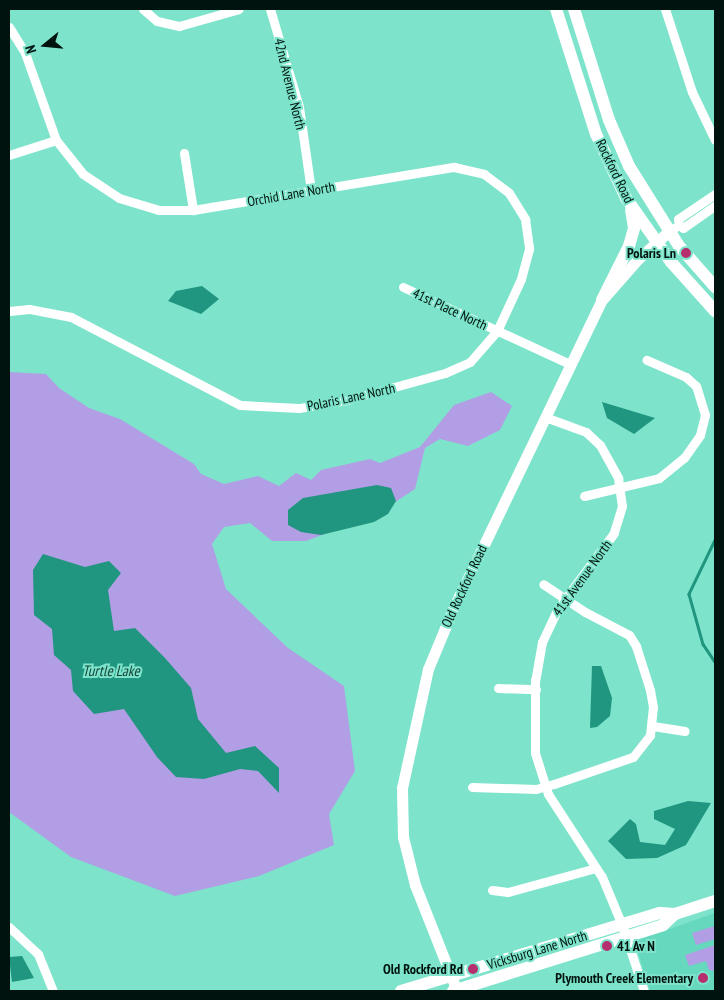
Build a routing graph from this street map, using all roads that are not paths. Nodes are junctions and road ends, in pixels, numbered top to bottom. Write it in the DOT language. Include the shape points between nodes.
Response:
graph roads {
  1 [pos="143,9"];
  2 [pos="239,9"];
  3 [pos="270,9"];
  4 [pos="556,9"];
  5 [pos="574,9"];
  6 [pos="666,9"];
  7 [pos="9,27"];
  8 [pos="56,140"];
  9 [pos="715,140"];
  10 [pos="184,153"];
  11 [pos="9,155"];
  12 [pos="312,190"];
  13 [pos="715,194"];
  14 [pos="626,198"];
  15 [pos="715,206"];
  16 [pos="194,210"];
  17 [pos="674,228"];
  18 [pos="656,243"];
  19 [pos="403,287"];
  20 [pos="715,287"];
  21 [pos="602,300"];
  22 [pos="9,310"];
  23 [pos="715,311"];
  24 [pos="497,331"];
  25 [pos="647,360"];
  26 [pos="570,364"];
  27 [pos="545,417"];
  28 [pos="620,487"];
  29 [pos="584,496"];
  30 [pos="543,584"];
  31 [pos="565,598"];
  32 [pos="498,688"];
  33 [pos="536,689"];
  34 [pos="653,726"];
  35 [pos="685,731"];
  36 [pos="472,787"];
  37 [pos="545,787"];
  38 [pos="596,868"];
  39 [pos="492,890"];
  40 [pos="715,901"];
  41 [pos="9,927"];
  42 [pos="624,930"];
  43 [pos="451,976"];
  44 [pos="53,991"];
  45 [pos="401,991"];
  46 [pos="456,991"];
  47 [pos="644,991"];
  1 -- 2 [label="street" via="157,20 179,26"];
  3 -- 12 [label="street, 42nd Avenue North" via="299,107"];
  4 -- 14 [label="main road, Rockford Road" via="596,134"];
  5 -- 17 [label="main road, Rockford Road" via="612,128 629,166"];
  6 -- 9 [label="street" via="692,92"];
  7 -- 8 [label="street, Orchid Lane North" via="25,53"];
  8 -- 11 [label="street"];
  8 -- 16 [label="street, Orchid Lane North" via="83,174 119,198 160,210"];
  10 -- 16 [label="street"];
  12 -- 16 [label="street, Orchid Lane North"];
  12 -- 24 [label="street, Orchid Lane North" via="438,168 469,169 484,174 509,193 525,222 529,249 526,265"];
  13 -- 17 [label="street, Old Rockford Road" via="678,219"];
  14 -- 18 [label="main road, Rockford Road"];
  14 -- 21 [label="main road" via="633,218 632,238"];
  15 -- 17 [label="street, Old Rockford Road" via="683,228"];
  17 -- 18 [label="street, Old Rockford Road"];
  17 -- 20 [label="main road, Rockford Road"];
  18 -- 21 [label="street, Old Rockford Road"];
  18 -- 23 [label="main road, Rockford Road"];
  19 -- 24 [label="street, 41st Place North"];
  21 -- 26 [label="street, Old Rockford Road"];
  22 -- 24 [label="street, Polaris Lane North" via="29,309 71,317 228,400 267,409 347,400 445,374 470,362"];
  24 -- 26 [label="street"];
  25 -- 28 [label="street" via="686,377 696,386 703,405 703,424 693,445 672,469 644,484"];
  26 -- 27 [label="street, Old Rockford Road"];
  27 -- 28 [label="street, 41st Avenue North" via="594,438 612,465"];
  27 -- 43 [label="street, Old Rockford Road" via="439,640 420,699 405,772 401,813 408,862"];
  28 -- 29 [label="street"];
  28 -- 31 [label="street, 41st Avenue North" via="622,506 614,533"];
  30 -- 31 [label="street"];
  31 -- 33 [label="street, 41st Avenue North" via="542,642"];
  31 -- 34 [label="street" via="584,612 620,628 636,646 650,690"];
  32 -- 33 [label="street"];
  33 -- 37 [label="street, 41st Avenue North" via="536,753"];
  34 -- 35 [label="street"];
  34 -- 37 [label="street" via="646,742 633,757"];
  36 -- 37 [label="street"];
  37 -- 38 [label="street, 41st Avenue North"];
  38 -- 39 [label="street" via="508,892"];
  38 -- 42 [label="street, 41st Avenue North"];
  40 -- 42 [label="main road, Vicksburg Lane North" via="675,914 663,925"];
  41 -- 44 [label="street" via="38,954"];
  42 -- 43 [label="main road, Vicksburg Lane North"];
  42 -- 46 [label="main road, Vicksburg Lane North"];
  42 -- 47 [label="street, 41st Avenue North"];
  43 -- 45 [label="main road, Vicksburg Lane North"];
  43 -- 46 [label="street, Old Rockford Road"];
}
